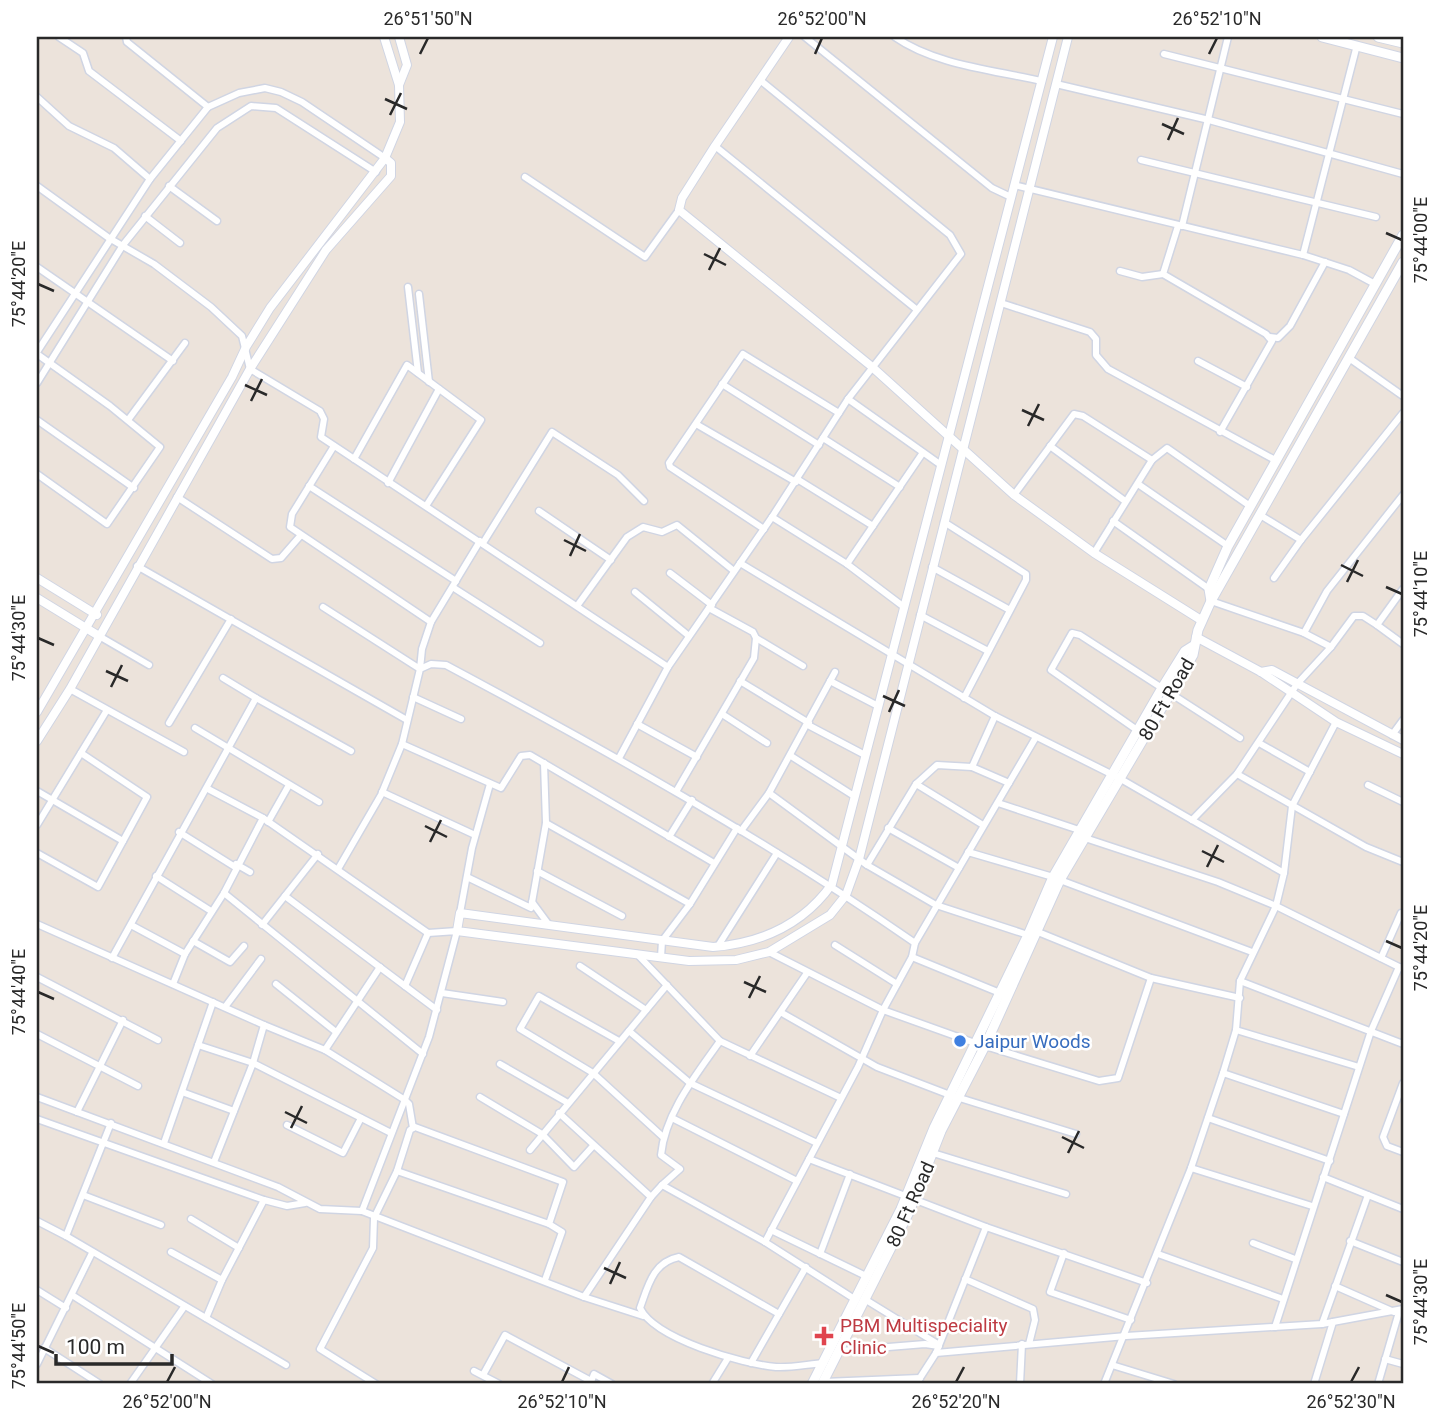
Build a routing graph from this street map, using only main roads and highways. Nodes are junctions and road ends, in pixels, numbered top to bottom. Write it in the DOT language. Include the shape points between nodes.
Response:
graph roads {
  1 [pos="1322,37"];
  2 [pos="1378,37"];
  3 [pos="1403,43"];
  4 [pos="1403,58"];
  5 [pos="1403,235"];
  6 [pos="1403,262"];
  7 [pos="1211,601"];
  8 [pos="1166,690"];
  9 [pos="1116,776"];
  10 [pos="1033,933"];
  11 [pos="980,1045"];
  12 [pos="954,1096"];
  13 [pos="911,1196"];
  14 [pos="861,1300"];
  15 [pos="823,1383"];
  16 [pos="812,1384"];
  1 -- 4 [label="main road"];
  2 -- 3 [label="main road"];
  5 -- 7 [label="main road" via="1228,546 1209,589"];
  6 -- 7 [label="main road"];
  7 -- 8 [label="main road, 80 Ft Road" via="1195,642 1185,651"];
  8 -- 9 [label="main road, 80 Ft Road"];
  8 -- 9 [label="main road, 80 Ft Road" via="1138,730"];
  9 -- 10 [label="main road, 80 Ft Road" via="1056,878"];
  10 -- 11 [label="main road, 80 Ft Road"];
  10 -- 11 [label="main road, 80 Ft Road" via="1000,992"];
  11 -- 12 [label="main road, 80 Ft Road"];
  12 -- 13 [label="main road, 80 Ft Road"];
  12 -- 13 [label="main road, 80 Ft Road"];
  13 -- 14 [label="main road, 80 Ft Road"];
  13 -- 14 [label="main road, 80 Ft Road" via="868,1277"];
  14 -- 15 [label="main road, 80 Ft Road"];
  14 -- 16 [label="main road, 80 Ft Road"];
}
